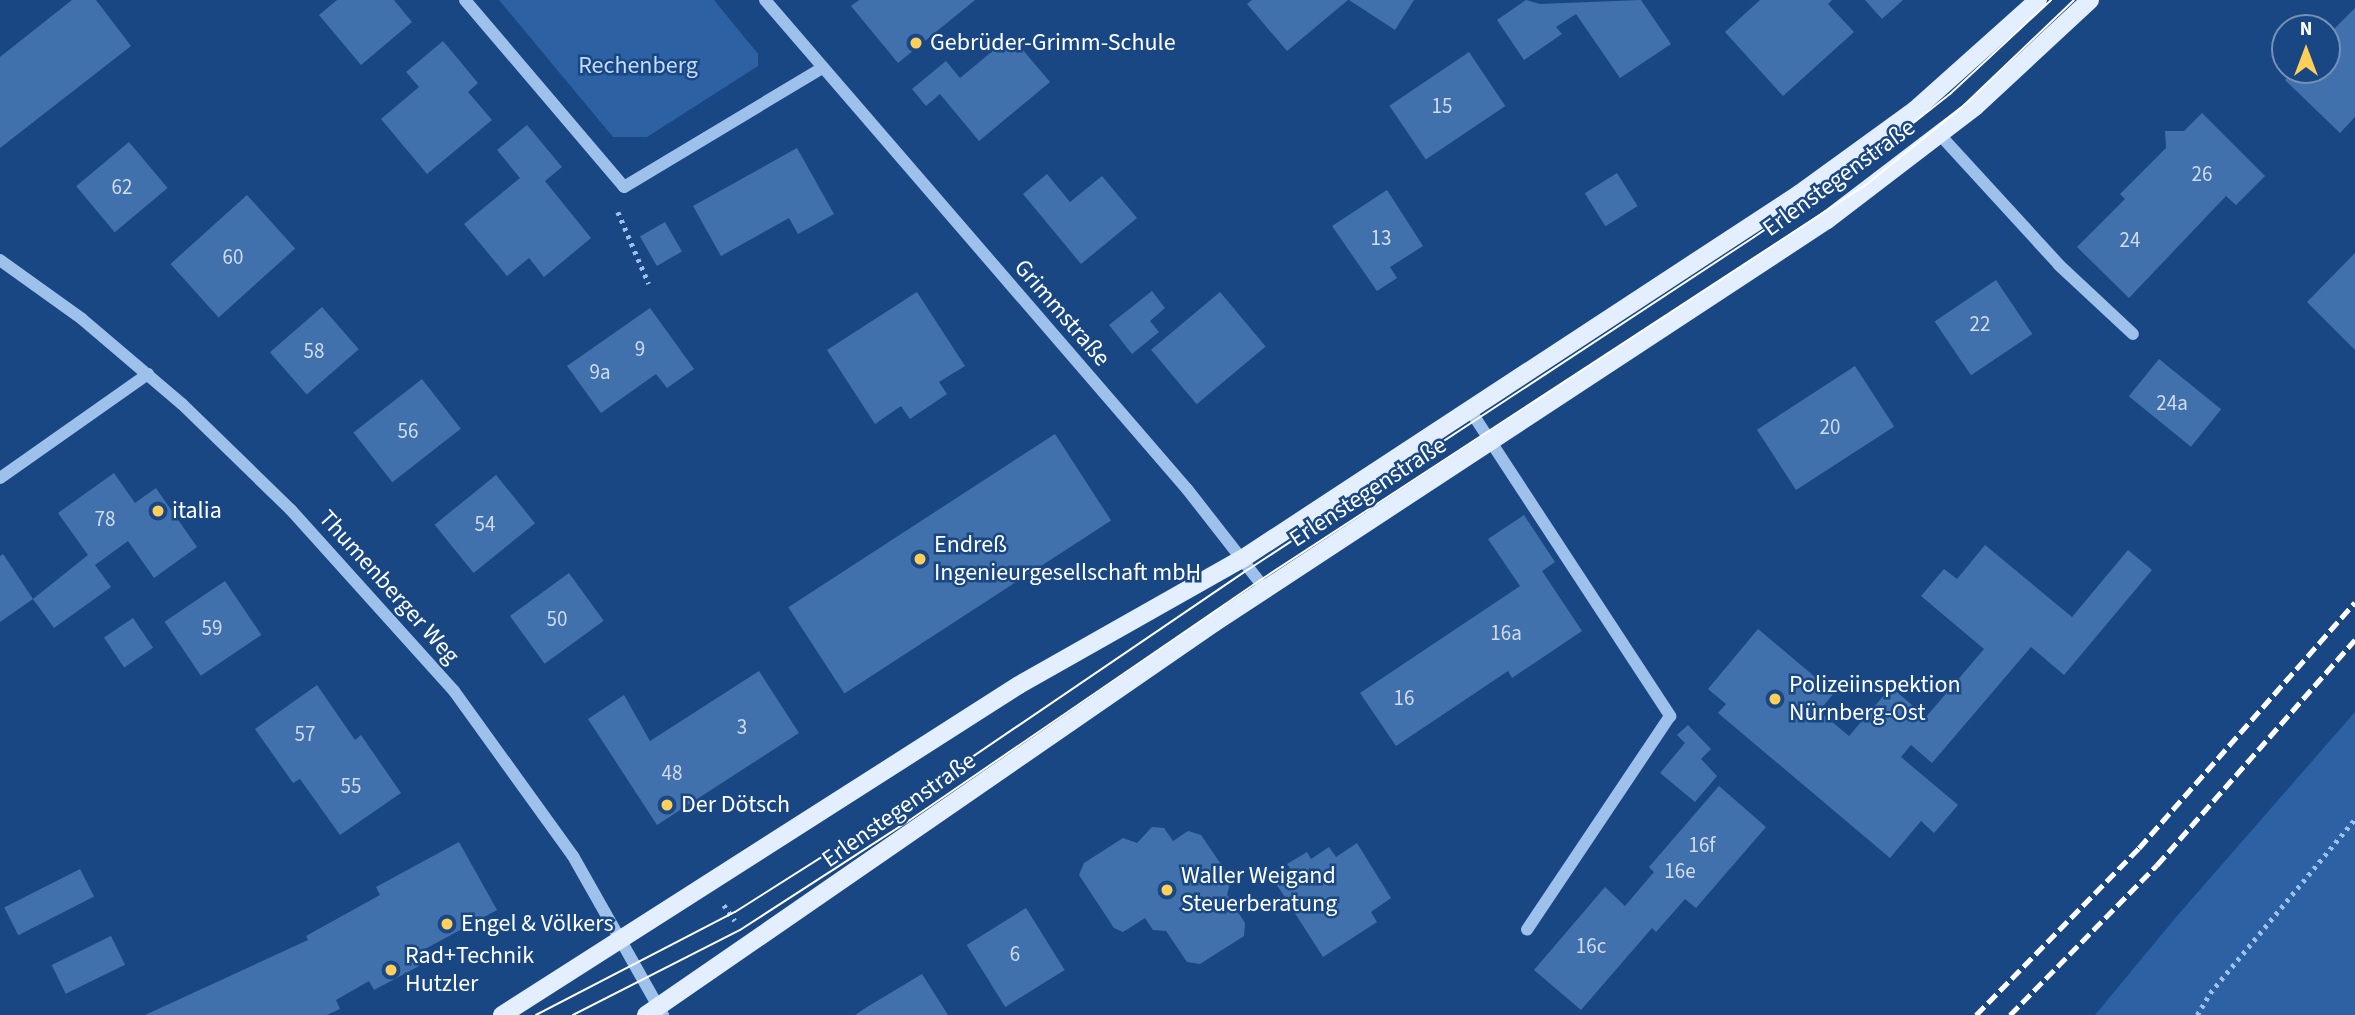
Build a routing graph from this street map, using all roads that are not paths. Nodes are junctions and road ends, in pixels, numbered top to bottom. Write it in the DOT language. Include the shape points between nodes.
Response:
graph roads {
  1 [pos="466,0"];
  2 [pos="765,0"];
  3 [pos="2038,0"];
  4 [pos="2091,0"];
  5 [pos="822,68"];
  6 [pos="1941,136"];
  7 [pos="0,260"];
  8 [pos="2133,334"];
  9 [pos="148,374"];
  10 [pos="1470,411"];
  11 [pos="1490,441"];
  12 [pos="0,478"];
  13 [pos="1242,559"];
  14 [pos="1265,589"];
  15 [pos="1527,930"];
  16 [pos="621,942"];
  17 [pos="656,1013"];
  18 [pos="502,1015"];
  1 -- 5 [label="street" via="624,187"];
  2 -- 5 [label="street, Grimmstraße"];
  3 -- 10 [label="main road, Erlenstegenstraße" via="1952,79 1867,147"];
  4 -- 6 [label="main road, Erlenstegenstraße"];
  5 -- 13 [label="street, Grimmstraße"];
  6 -- 8 [label="street" via="2059,265"];
  6 -- 11 [label="main road, Erlenstegenstraße" via="1793,243"];
  7 -- 9 [label="street, Thumenberger Weg"];
  9 -- 12 [label="street"];
  9 -- 16 [label="street, Thumenberger Weg" via="291,510 454,691 573,856"];
  10 -- 11 [label="street"];
  10 -- 13 [label="main road, Erlenstegenstraße"];
  11 -- 14 [label="main road, Erlenstegenstraße"];
  11 -- 15 [label="street" via="1670,716"];
  13 -- 14 [label="street, Grimmstraße"];
  13 -- 16 [label="main road, Erlenstegenstraße" via="1019,685 710,880"];
  14 -- 17 [label="main road, Erlenstegenstraße"];
  16 -- 17 [label="street, Thumenberger Weg"];
  16 -- 18 [label="main road, Erlenstegenstraße"];
}
